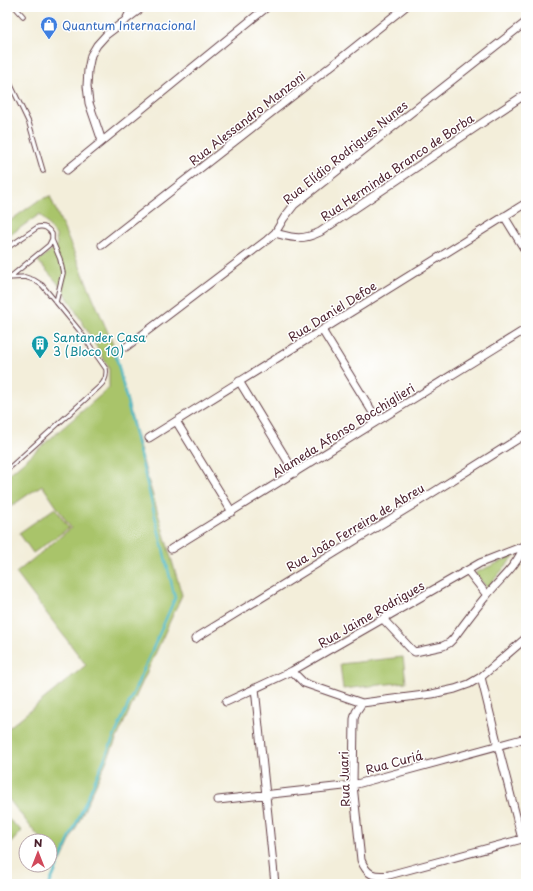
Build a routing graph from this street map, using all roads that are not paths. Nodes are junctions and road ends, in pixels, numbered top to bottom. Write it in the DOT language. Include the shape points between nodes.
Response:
graph roads {
  1 [pos="15,7"];
  2 [pos="132,7"];
  3 [pos="143,7"];
  4 [pos="267,7"];
  5 [pos="405,7"];
  6 [pos="23,16"];
  7 [pos="125,22"];
  8 [pos="526,22"];
  9 [pos="7,77"];
  10 [pos="526,94"];
  11 [pos="102,141"];
  12 [pos="67,170"];
  13 [pos="43,171"];
  14 [pos="526,203"];
  15 [pos="504,216"];
  16 [pos="275,233"];
  17 [pos="52,239"];
  18 [pos="102,245"];
  19 [pos="7,248"];
  20 [pos="526,252"];
  21 [pos="8,278"];
  22 [pos="56,302"];
  23 [pos="526,329"];
  24 [pos="322,330"];
  25 [pos="126,346"];
  26 [pos="239,381"];
  27 [pos="176,421"];
  28 [pos="378,421"];
  29 [pos="526,434"];
  30 [pos="149,438"];
  31 [pos="7,470"];
  32 [pos="295,473"];
  33 [pos="232,512"];
  34 [pos="525,545"];
  35 [pos="171,549"];
  36 [pos="468,571"];
  37 [pos="487,595"];
  38 [pos="384,619"];
  39 [pos="526,638"];
  40 [pos="195,639"];
  41 [pos="292,671"];
  42 [pos="481,677"];
  43 [pos="255,688"];
  44 [pos="226,702"];
  45 [pos="362,703"];
  46 [pos="526,738"];
  47 [pos="498,746"];
  48 [pos="353,785"];
  49 [pos="265,795"];
  50 [pos="218,800"];
  51 [pos="524,838"];
  52 [pos="274,884"];
  1 -- 6 [label="lane"];
  2 -- 7 [label="street"];
  3 -- 7 [label="street"];
  4 -- 11 [label="street"];
  5 -- 18 [label="street, Rua Alessandro Manzoni"];
  7 -- 11 [label="street" via="106,35 97,45 88,70 89,103"];
  8 -- 16 [label="street, Rua Elídio Rodrigues Nunes" via="294,205"];
  9 -- 13 [label="lane" via="29,123"];
  10 -- 16 [label="street, Rua Herminda Branco de Borba" via="320,232 301,238"];
  11 -- 12 [label="street"];
  14 -- 15 [label="street, Rua Daniel Defoe"];
  15 -- 20 [label="street"];
  15 -- 24 [label="street, Rua Daniel Defoe"];
  16 -- 25 [label="street, Rua Elídio Rodrigues Nunes"];
  17 -- 19 [label="lane" via="52,234 43,226"];
  17 -- 21 [label="lane"];
  17 -- 22 [label="lane" via="63,273"];
  21 -- 22 [label="lane" via="25,277 34,280 42,285"];
  22 -- 31 [label="lane" via="106,369 106,377 99,388"];
  23 -- 28 [label="street, Alameda Afonso Bocchiglieri"];
  24 -- 26 [label="street, Rua Daniel Defoe"];
  24 -- 28 [label="street"];
  26 -- 27 [label="street, Rua Daniel Defoe"];
  26 -- 32 [label="street"];
  27 -- 30 [label="street, Rua Daniel Defoe"];
  27 -- 33 [label="street"];
  28 -- 32 [label="street, Alameda Afonso Bocchiglieri"];
  29 -- 40 [label="street, Rua João Ferreira de Abreu"];
  32 -- 33 [label="street, Alameda Afonso Bocchiglieri"];
  33 -- 35 [label="street, Alameda Afonso Bocchiglieri"];
  34 -- 36 [label="street, Rua Jaime Rodrigues"];
  34 -- 37 [label="street" via="513,566"];
  36 -- 37 [label="street"];
  36 -- 38 [label="street, Rua Jaime Rodrigues"];
  37 -- 38 [label="street" via="450,643 443,646 415,652"];
  38 -- 41 [label="street, Rua Jaime Rodrigues"];
  39 -- 42 [label="street"];
  41 -- 43 [label="street, Rua Jaime Rodrigues"];
  41 -- 45 [label="street" via="304,683"];
  42 -- 45 [label="street" via="470,684 432,694"];
  42 -- 47 [label="street"];
  43 -- 44 [label="street, Rua Jaime Rodrigues"];
  43 -- 49 [label="street"];
  45 -- 48 [label="street, Rua Juari" via="354,719"];
  46 -- 47 [label="street, Rua Curiá"];
  47 -- 48 [label="street, Rua Curiá"];
  47 -- 51 [label="street"];
  48 -- 49 [label="street, Rua Curiá"];
  48 -- 51 [label="street, Rua Juari" via="361,860 365,869 372,875 389,875"];
  49 -- 50 [label="street, Rua Curiá"];
  49 -- 52 [label="street"];
}
